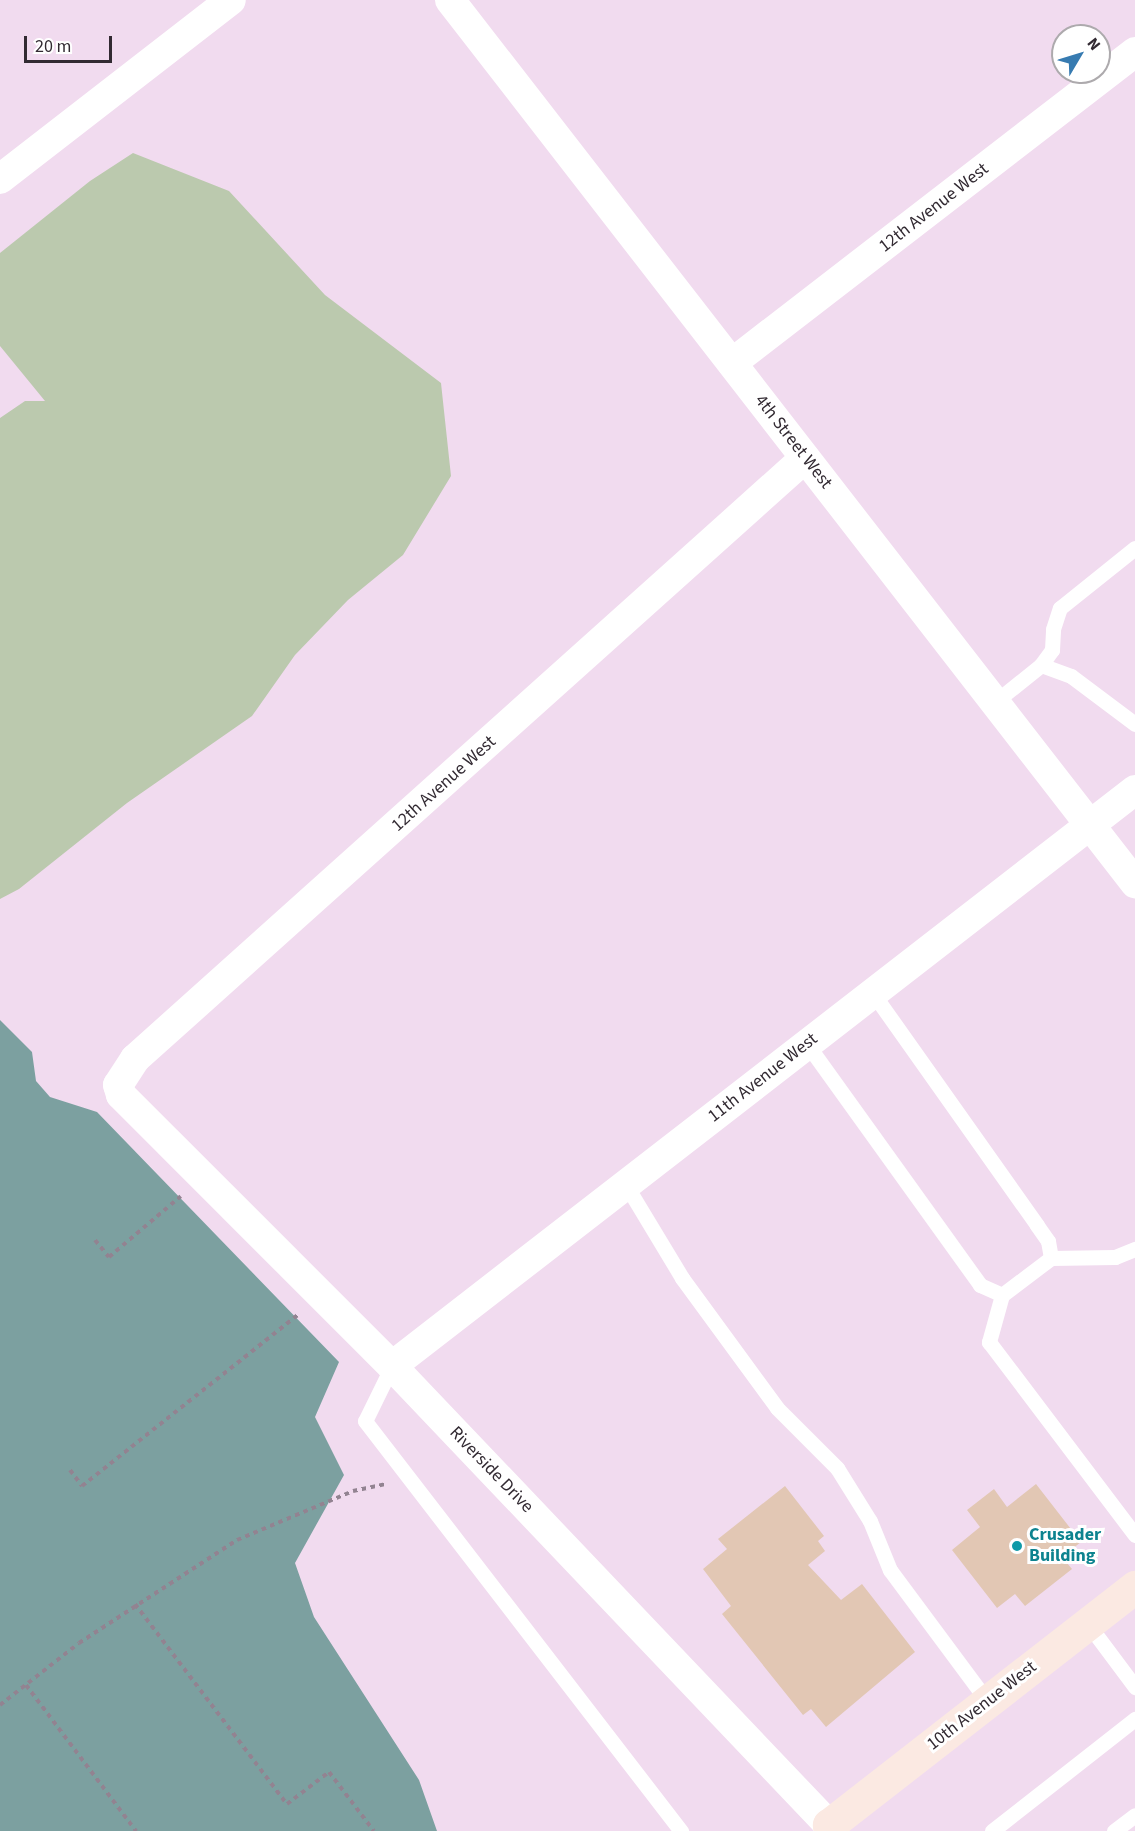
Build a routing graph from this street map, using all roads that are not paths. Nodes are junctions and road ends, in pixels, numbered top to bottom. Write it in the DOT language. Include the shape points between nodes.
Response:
graph roads {
  1 [pos="231,0"];
  2 [pos="450,0"];
  3 [pos="1135,52"];
  4 [pos="0,179"];
  5 [pos="732,363"];
  6 [pos="805,458"];
  7 [pos="1132,556"];
  8 [pos="1041,665"];
  9 [pos="995,702"];
  10 [pos="1135,724"];
  11 [pos="1135,790"];
  12 [pos="1090,825"];
  13 [pos="1135,883"];
  14 [pos="873,993"];
  15 [pos="807,1044"];
  16 [pos="143,1117"];
  17 [pos="626,1185"];
  18 [pos="1135,1249"];
  19 [pos="1051,1258"];
  20 [pos="1002,1295"];
  21 [pos="392,1366"];
  22 [pos="1135,1535"];
  23 [pos="1135,1587"];
  24 [pos="1088,1624"];
  25 [pos="1135,1687"];
  26 [pos="988,1702"];
  27 [pos="1135,1719"];
  28 [pos="1135,1815"];
  29 [pos="827,1829"];
  30 [pos="681,1831"];
  31 [pos="992,1831"];
  32 [pos="1114,1831"];
  1 -- 4 [label="street"];
  2 -- 5 [label="street, 4th Street West"];
  3 -- 5 [label="street, 12th Avenue West"];
  5 -- 6 [label="street, 4th Street West"];
  6 -- 9 [label="street, 4th Street West"];
  6 -- 16 [label="street, 12th Avenue West" via="135,1059 118,1085 121,1095"];
  7 -- 8 [label="lane" via="1060,608 1053,629 1053,650"];
  8 -- 9 [label="lane"];
  8 -- 10 [label="lane" via="1071,675"];
  9 -- 12 [label="street, 4th Street West"];
  11 -- 12 [label="street, 11th Avenue West"];
  12 -- 13 [label="street, 4th Street West"];
  12 -- 14 [label="street, 11th Avenue West"];
  14 -- 15 [label="street, 11th Avenue West"];
  14 -- 19 [label="lane" via="1048,1241"];
  15 -- 17 [label="street, 11th Avenue West"];
  15 -- 20 [label="lane" via="980,1285"];
  16 -- 21 [label="street, Riverside Drive"];
  17 -- 21 [label="street, 11th Avenue West"];
  17 -- 26 [label="lane" via="682,1278 777,1408 837,1468 870,1521 890,1570"];
  18 -- 19 [label="lane" via="1115,1257"];
  19 -- 20 [label="lane"];
  20 -- 22 [label="lane" via="989,1342"];
  21 -- 29 [label="street, Riverside Drive"];
  21 -- 30 [label="lane" via="365,1421"];
  23 -- 24 [label="street, 10th Avenue West"];
  24 -- 25 [label="lane"];
  24 -- 26 [label="street, 10th Avenue West"];
  26 -- 29 [label="street, 10th Avenue West"];
  27 -- 31 [label="lane"];
  28 -- 32 [label="lane"];
}
